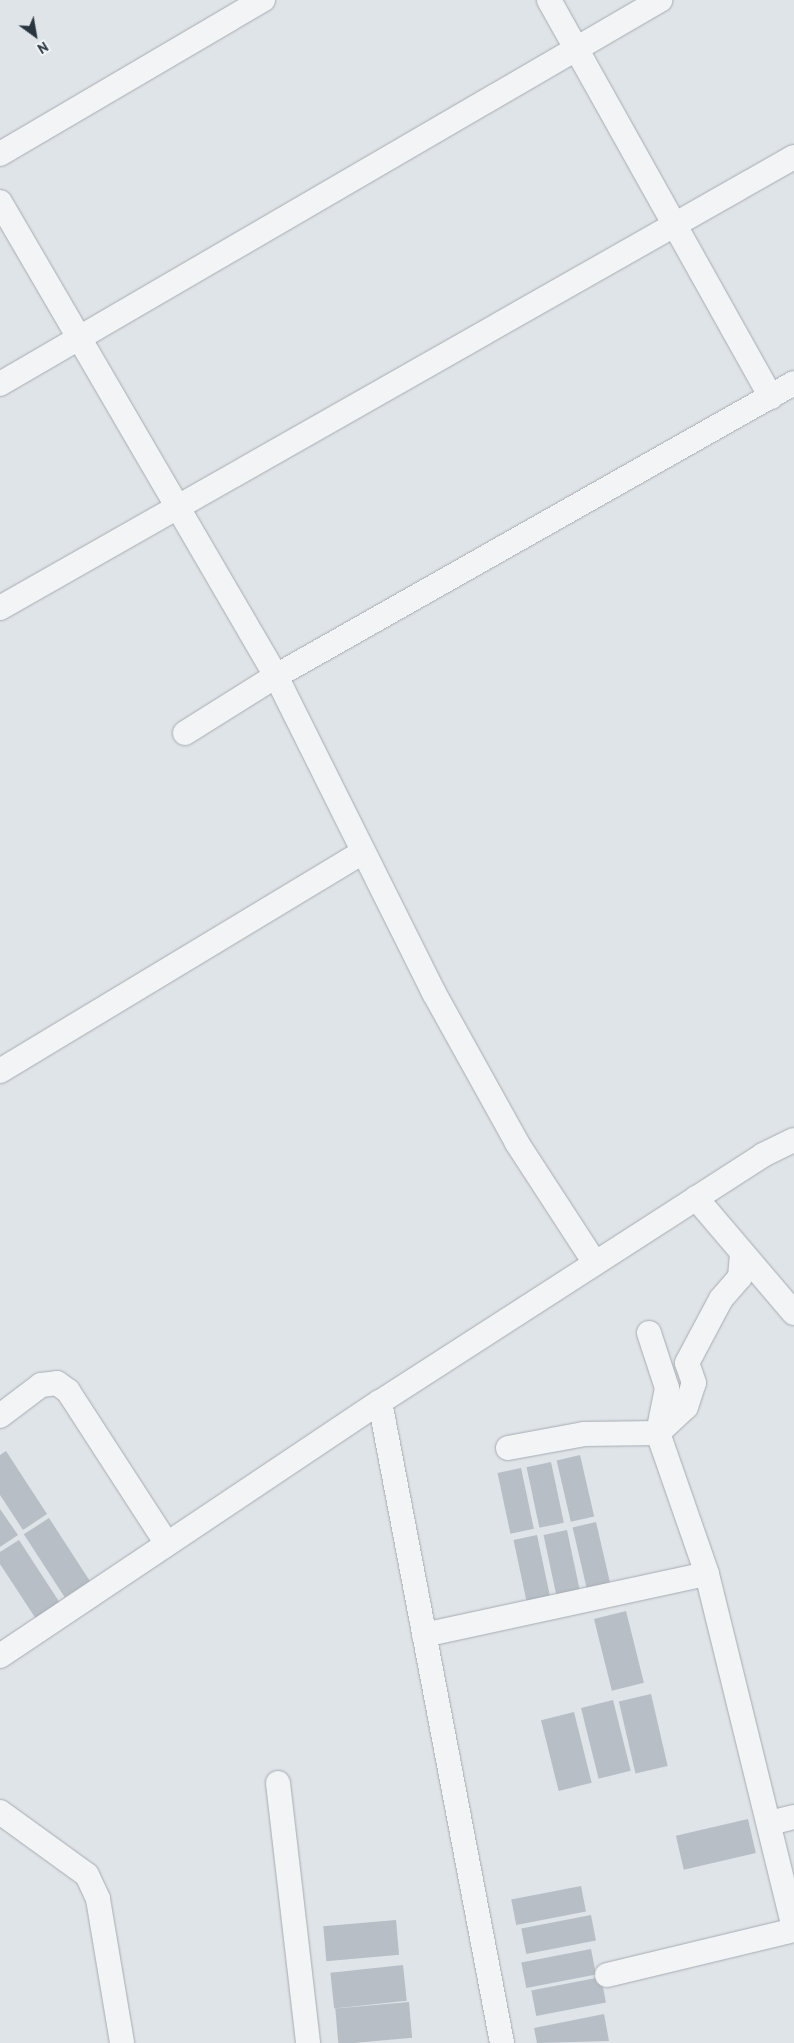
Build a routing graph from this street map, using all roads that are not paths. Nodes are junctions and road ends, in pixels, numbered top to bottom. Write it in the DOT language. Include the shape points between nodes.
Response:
graph roads {
  1 [pos="263,0"];
  2 [pos="549,0"];
  3 [pos="660,0"];
  4 [pos="576,48"];
  5 [pos="0,154"];
  6 [pos="794,157"];
  7 [pos="0,202"];
  8 [pos="676,223"];
  9 [pos="80,336"];
  10 [pos="0,384"];
  11 [pos="794,384"];
  12 [pos="771,397"];
  13 [pos="173,507"];
  14 [pos="0,608"];
  15 [pos="276,676"];
  16 [pos="185,733"];
  17 [pos="363,852"];
  18 [pos="0,1071"];
  19 [pos="794,1140"];
  20 [pos="696,1198"];
  21 [pos="742,1253"];
  22 [pos="595,1263"];
  23 [pos="794,1313"];
  24 [pos="649,1333"];
  25 [pos="380,1402"];
  26 [pos="0,1416"];
  27 [pos="658,1433"];
  28 [pos="508,1448"];
  29 [pos="167,1544"];
  30 [pos="707,1574"];
  31 [pos="424,1635"];
  32 [pos="0,1656"];
  33 [pos="278,1784"];
  34 [pos="0,1812"];
  35 [pos="794,1817"];
  36 [pos="770,1823"];
  37 [pos="794,1930"];
  38 [pos="606,1975"];
  39 [pos="122,2043"];
  40 [pos="308,2043"];
  41 [pos="502,2043"];
  1 -- 5 [label="street"];
  2 -- 4 [label="street"];
  3 -- 4 [label="street"];
  4 -- 8 [label="street"];
  4 -- 9 [label="street"];
  6 -- 8 [label="street"];
  7 -- 9 [label="street"];
  8 -- 12 [label="street"];
  8 -- 13 [label="street"];
  9 -- 10 [label="street"];
  9 -- 13 [label="street"];
  11 -- 12 [label="street"];
  12 -- 15 [label="street"];
  13 -- 14 [label="street"];
  13 -- 15 [label="street"];
  15 -- 16 [label="street"];
  15 -- 17 [label="street"];
  17 -- 18 [label="street"];
  17 -- 22 [label="street" via="434,993 517,1142"];
  19 -- 20 [label="street"];
  20 -- 21 [label="street"];
  20 -- 22 [label="street"];
  21 -- 23 [label="street"];
  21 -- 27 [label="street" via="740,1277 721,1299 687,1363 694,1383 686,1407"];
  22 -- 25 [label="street"];
  24 -- 27 [label="street" via="667,1388"];
  25 -- 29 [label="street"];
  25 -- 31 [label="street"];
  26 -- 29 [label="street" via="41,1386 57,1383 68,1391"];
  27 -- 28 [label="street" via="584,1434"];
  27 -- 30 [label="street"];
  29 -- 32 [label="street"];
  30 -- 31 [label="street"];
  30 -- 36 [label="street"];
  31 -- 41 [label="street"];
  33 -- 40 [label="street"];
  34 -- 39 [label="street" via="86,1875 98,1899"];
  35 -- 36 [label="street"];
  36 -- 37 [label="street"];
  37 -- 38 [label="street"];
}
